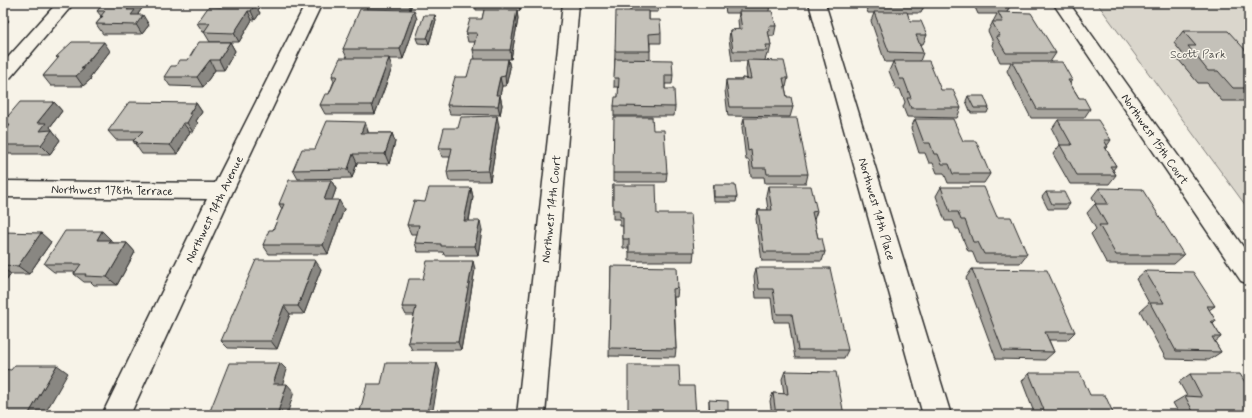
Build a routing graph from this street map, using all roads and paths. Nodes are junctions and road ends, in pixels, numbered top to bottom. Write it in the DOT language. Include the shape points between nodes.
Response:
graph roads {
  1 [pos="66,3"];
  2 [pos="314,3"];
  3 [pos="571,3"];
  4 [pos="817,3"];
  5 [pos="1061,3"];
  6 [pos="3,74"];
  7 [pos="3,189"];
  8 [pos="222,191"];
  9 [pos="1249,274"];
  10 [pos="116,415"];
  11 [pos="531,415"];
  12 [pos="937,415"];
  1 -- 6 [label="street"];
  2 -- 8 [label="street, Northwest 14th Avenue"];
  3 -- 11 [label="street, Northwest 14th Court"];
  4 -- 12 [label="street, Northwest 14th Place"];
  5 -- 9 [label="street, Northwest 15th Court"];
  7 -- 8 [label="street, Northwest 178th Terrace"];
  8 -- 10 [label="street, Northwest 14th Avenue"];
}
